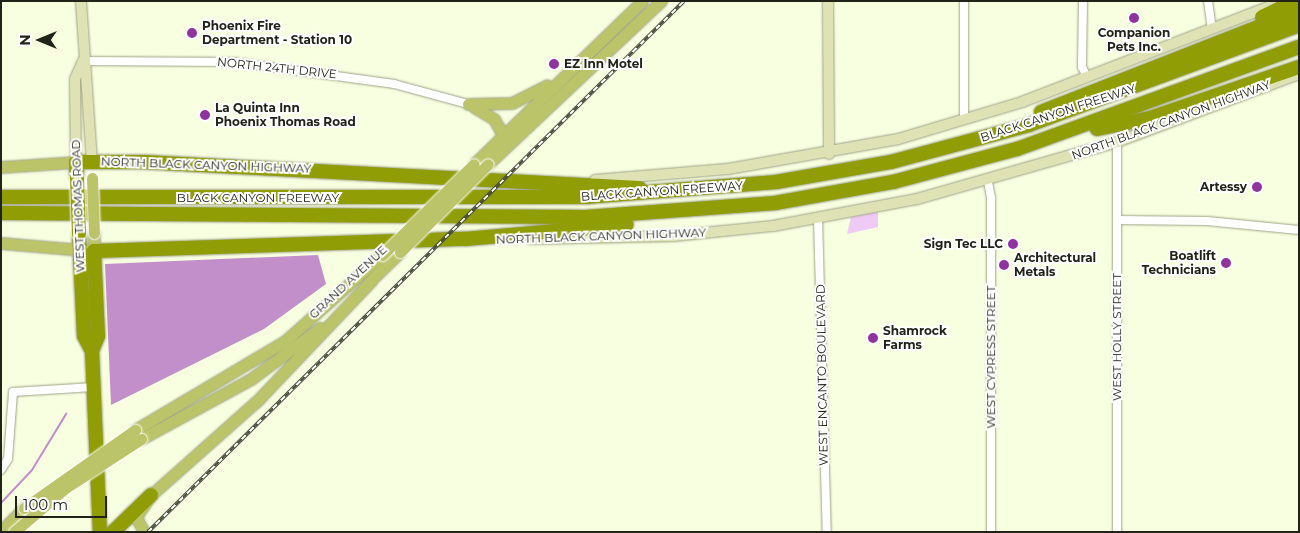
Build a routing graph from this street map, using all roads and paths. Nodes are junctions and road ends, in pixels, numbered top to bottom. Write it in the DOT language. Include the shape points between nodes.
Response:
graph roads {
  1 [pos="81,1"];
  2 [pos="642,1"];
  3 [pos="661,1"];
  4 [pos="828,1"];
  5 [pos="964,1"];
  6 [pos="1082,1"];
  7 [pos="1208,1"];
  8 [pos="1284,1"];
  9 [pos="1295,1"];
  10 [pos="1299,11"];
  11 [pos="1299,26"];
  12 [pos="1212,28"];
  13 [pos="1299,34"];
  14 [pos="1299,47"];
  15 [pos="1173,58"];
  16 [pos="83,61"];
  17 [pos="1299,67"];
  18 [pos="1299,74"];
  19 [pos="564,75"];
  20 [pos="1087,77"];
  21 [pos="468,104"];
  22 [pos="964,119"];
  23 [pos="1076,130"];
  24 [pos="503,135"];
  25 [pos="984,138"];
  26 [pos="1117,142"];
  27 [pos="829,154"];
  28 [pos="92,161"];
  29 [pos="76,162"];
  30 [pos="1,167"];
  31 [pos="494,181"];
  32 [pos="988,182"];
  33 [pos="699,191"];
  34 [pos="1,197"];
  35 [pos="1,203"];
  36 [pos="725,208"];
  37 [pos="1,213"];
  38 [pos="818,219"];
  39 [pos="1117,220"];
  40 [pos="1299,230"];
  41 [pos="466,239"];
  42 [pos="1,243"];
  43 [pos="79,250"];
  44 [pos="94,251"];
  45 [pos="372,280"];
  46 [pos="92,351"];
  47 [pos="94,387"];
  48 [pos="138,434"];
  49 [pos="3,467"];
  50 [pos="151,495"];
  51 [pos="24,508"];
  52 [pos="1,525"];
  53 [pos="1,531"];
  54 [pos="14,532"];
  55 [pos="100,532"];
  56 [pos="113,532"];
  57 [pos="144,532"];
  58 [pos="827,532"];
  59 [pos="991,532"];
  60 [pos="1117,532"];
  1 -- 16 [label="main road, WEST THOMAS ROAD"];
  2 -- 19 [label="main road, GRAND AVENUE"];
  3 -- 45 [label="main road, GRAND AVENUE, bridge" via="488,164"];
  4 -- 27 [label="main road"];
  5 -- 22 [label="street"];
  6 -- 20 [label="street" via="1082,67"];
  7 -- 12 [label="street"];
  8 -- 12 [label="main road, NORTH BLACK CANYON HIGHWAY"];
  9 -- 15 [label="highway"];
  10 -- 15 [label="highway"];
  11 -- 25 [label="highway, BLACK CANYON FREEWAY" via="1091,104"];
  12 -- 20 [label="main road, NORTH BLACK CANYON HIGHWAY"];
  13 -- 35 [label="highway" via="1002,142 898,168 728,196 579,205"];
  14 -- 23 [label="highway, BLACK CANYON FREEWAY"];
  15 -- 25 [label="highway"];
  16 -- 21 [label="street, NORTH 24TH DRIVE" via="234,62 394,84"];
  16 -- 28 [label="main road, WEST THOMAS ROAD" via="90,78"];
  16 -- 29 [label="main road, WEST THOMAS ROAD" via="75,79"];
  17 -- 23 [label="highway" via="1150,118"];
  18 -- 26 [label="main road, NORTH BLACK CANYON HIGHWAY"];
  19 -- 21 [label="main road" via="512,103"];
  19 -- 24 [label="main road, GRAND AVENUE"];
  20 -- 22 [label="main road, NORTH BLACK CANYON HIGHWAY"];
  21 -- 24 [label="main road" via="494,119"];
  22 -- 27 [label="main road, NORTH BLACK CANYON HIGHWAY"];
  23 -- 36 [label="highway, BLACK CANYON FREEWAY" via="893,182"];
  24 -- 48 [label="main road, GRAND AVENUE, bridge" via="382,255 285,341"];
  25 -- 33 [label="highway, BLACK CANYON FREEWAY" via="847,170"];
  26 -- 32 [label="main road, NORTH BLACK CANYON HIGHWAY"];
  26 -- 39 [label="street, WEST HOLLY STREET"];
  27 -- 31 [label="main road, NORTH BLACK CANYON HIGHWAY" via="681,174"];
  28 -- 29 [label="highway, NORTH BLACK CANYON HIGHWAY"];
  28 -- 31 [label="highway, NORTH BLACK CANYON HIGHWAY" via="248,164"];
  28 -- 44 [label="main road, WEST THOMAS ROAD, bridge"];
  29 -- 30 [label="main road, NORTH BLACK CANYON HIGHWAY"];
  29 -- 43 [label="highway, WEST THOMAS ROAD, bridge"];
  31 -- 33 [label="highway"];
  32 -- 38 [label="main road, NORTH BLACK CANYON HIGHWAY"];
  32 -- 59 [label="street, WEST CYPRESS STREET" via="991,198"];
  33 -- 34 [label="highway, BLACK CANYON FREEWAY" via="576,198"];
  36 -- 37 [label="highway, BLACK CANYON FREEWAY" via="586,217"];
  36 -- 41 [label="highway" via="638,224"];
  38 -- 41 [label="main road, NORTH BLACK CANYON HIGHWAY" via="674,236"];
  38 -- 58 [label="street, WEST ENCANTO BOULEVARD"];
  39 -- 40 [label="street" via="1207,221"];
  39 -- 60 [label="street, WEST HOLLY STREET"];
  41 -- 44 [label="highway, NORTH BLACK CANYON HIGHWAY"];
  42 -- 43 [label="main road, NORTH BLACK CANYON HIGHWAY"];
  43 -- 44 [label="main road, NORTH BLACK CANYON HIGHWAY"];
  43 -- 46 [label="highway, WEST THOMAS ROAD" via="84,336"];
  44 -- 46 [label="highway, WEST THOMAS ROAD" via="98,336"];
  45 -- 48 [label="main road, GRAND AVENUE" via="274,364"];
  45 -- 50 [label="main road" via="257,401"];
  46 -- 47 [label="highway, WEST THOMAS ROAD"];
  47 -- 49 [label="street" via="13,392"];
  47 -- 55 [label="highway, WEST THOMAS ROAD"];
  48 -- 51 [label="main road, GRAND AVENUE, bridge"];
  48 -- 54 [label="main road, GRAND AVENUE, bridge"];
  50 -- 56 [label="highway"];
  50 -- 57 [label="main road" via="136,517"];
  51 -- 52 [label="main road"];
  51 -- 53 [label="main road, GRAND AVENUE"];
}
